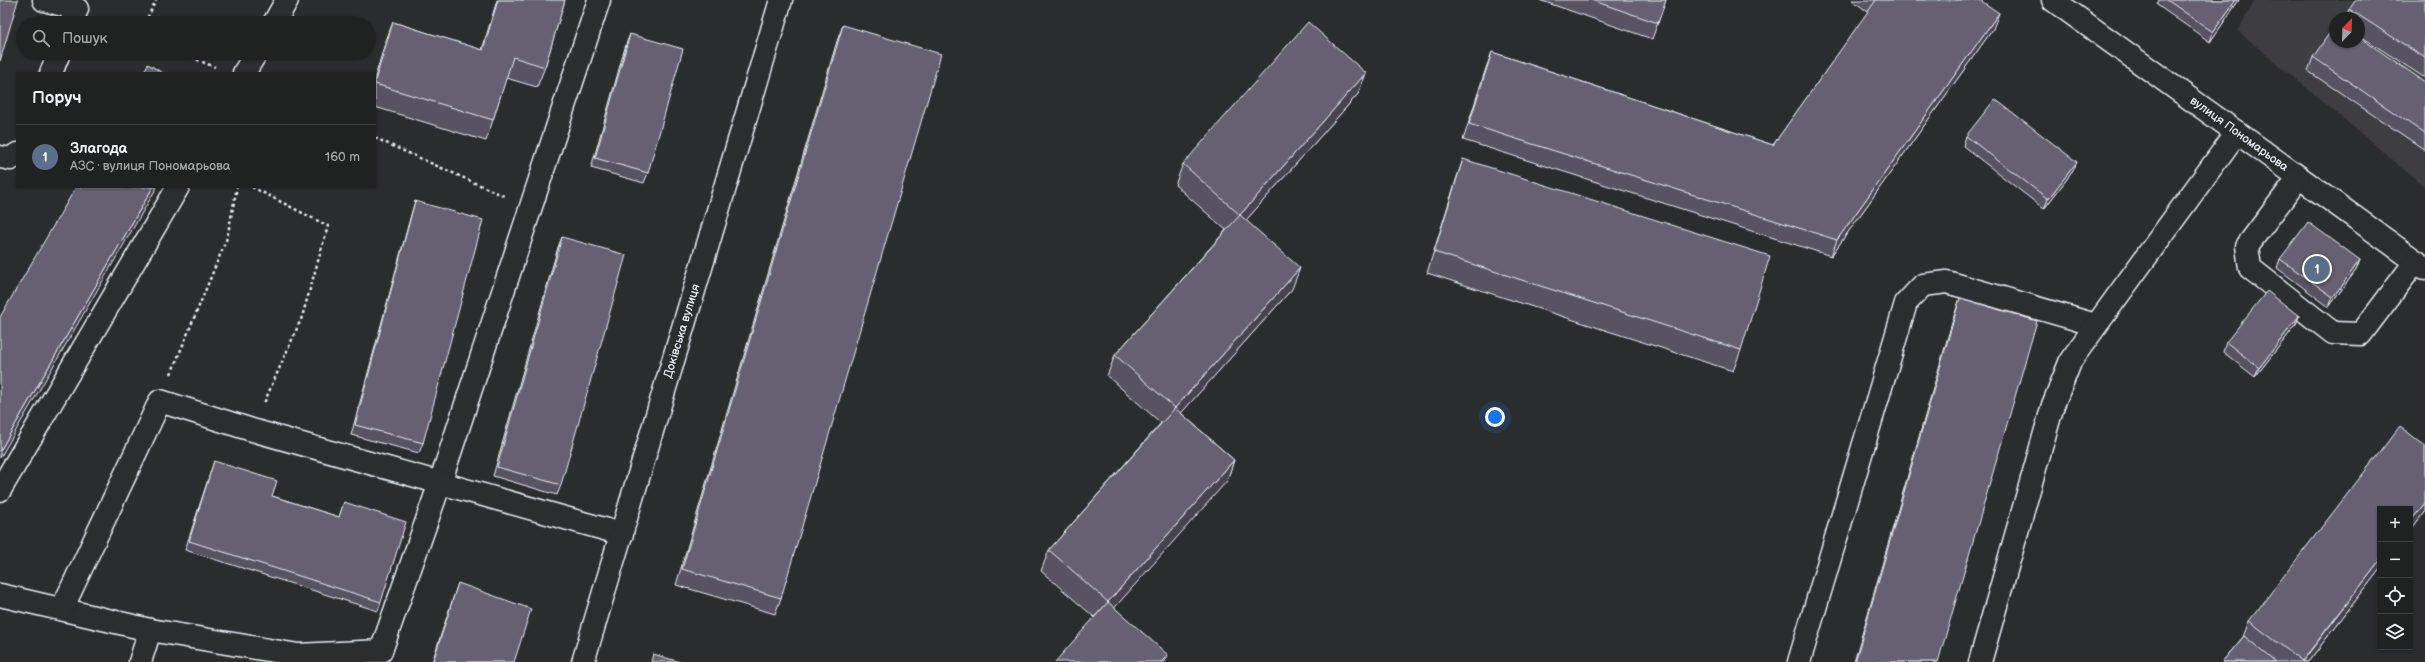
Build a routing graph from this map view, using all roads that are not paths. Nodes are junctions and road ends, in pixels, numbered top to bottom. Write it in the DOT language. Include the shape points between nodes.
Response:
graph roads {
  1 [pos="44,0"];
  2 [pos="287,0"];
  3 [pos="599,0"];
  4 [pos="781,0"];
  5 [pos="2053,0"];
  6 [pos="74,16"];
  7 [pos="278,16"];
  8 [pos="56,60"];
  9 [pos="252,60"];
  10 [pos="50,72"];
  11 [pos="245,72"];
  12 [pos="2237,132"];
  13 [pos="2299,177"];
  14 [pos="177,188"];
  15 [pos="2420,265"];
  16 [pos="2096,325"];
  17 [pos="440,483"];
  18 [pos="0,490"];
  19 [pos="622,534"];
  20 [pos="0,596"];
  21 [pos="62,609"];
  22 [pos="150,630"];
  23 [pos="140,662"];
  24 [pos="583,662"];
  25 [pos="1799,662"];
  26 [pos="1980,662"];
  1 -- 6 [label="street" via="77,9"];
  2 -- 7 [label="street"];
  3 -- 17 [label="street"];
  4 -- 19 [label="street, Доківська вулиця"];
  5 -- 12 [label="street, вулиця Пономарьова"];
  8 -- 10 [label="street"];
  9 -- 11 [label="street"];
  12 -- 13 [label="street, вулиця Пономарьова"];
  12 -- 16 [label="street"];
  13 -- 15 [label="street, вулиця Пономарьова"];
  13 -- 15 [label="street" via="2246,246 2250,268 2334,333 2361,334"];
  14 -- 18 [label="street"];
  16 -- 25 [label="street" via="1947,282 1923,285 1906,302"];
  16 -- 26 [label="street" via="2072,360 2053,405"];
  17 -- 19 [label="street"];
  17 -- 21 [label="street" via="160,401"];
  17 -- 22 [label="street" via="381,651 298,655"];
  19 -- 24 [label="street, Доківська вулиця"];
  20 -- 21 [label="street"];
  21 -- 22 [label="street"];
  22 -- 23 [label="street"];
}
